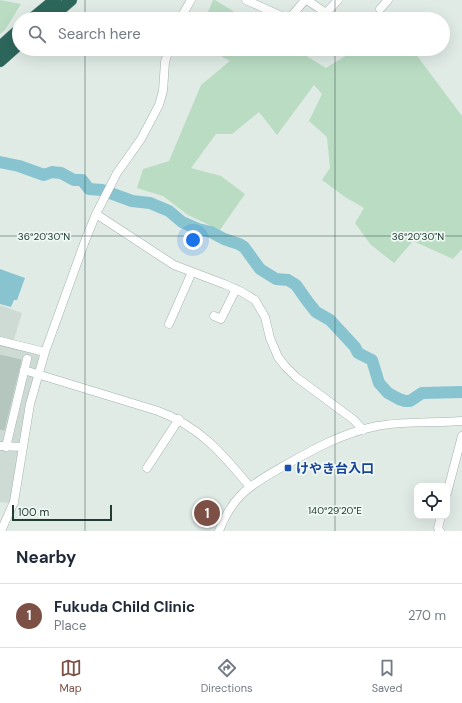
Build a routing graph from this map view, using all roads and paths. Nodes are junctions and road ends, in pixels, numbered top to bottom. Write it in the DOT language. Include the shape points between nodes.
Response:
graph roads {
  1 [pos="55,0"];
  2 [pos="71,0"];
  3 [pos="191,0"];
  4 [pos="246,0"];
  5 [pos="306,0"];
  6 [pos="338,0"];
  7 [pos="388,0"];
  8 [pos="380,9"];
  9 [pos="40,12"];
  10 [pos="57,12"];
  11 [pos="184,12"];
  12 [pos="273,12"];
  13 [pos="295,12"];
  14 [pos="324,12"];
  15 [pos="327,12"];
  16 [pos="12,36"];
  17 [pos="0,47"];
  18 [pos="12,50"];
  19 [pos="167,56"];
  20 [pos="0,61"];
  21 [pos="96,214"];
  22 [pos="192,272"];
  23 [pos="236,289"];
  24 [pos="214,316"];
  25 [pos="169,324"];
  26 [pos="0,341"];
  27 [pos="45,352"];
  28 [pos="27,359"];
  29 [pos="24,370"];
  30 [pos="38,374"];
  31 [pos="178,419"];
  32 [pos="462,421"];
  33 [pos="363,430"];
  34 [pos="462,436"];
  35 [pos="3,446"];
  36 [pos="23,448"];
  37 [pos="147,468"];
  38 [pos="450,483"];
  39 [pos="250,487"];
  40 [pos="440,519"];
  41 [pos="1,531"];
  42 [pos="219,531"];
  43 [pos="440,531"];
  1 -- 9 [label="highway"];
  2 -- 10 [label="highway"];
  3 -- 11 [label="street"];
  4 -- 12 [label="street"];
  5 -- 13 [label="street"];
  5 -- 14 [label="street"];
  6 -- 15 [label="street"];
  7 -- 8 [label="street"];
  16 -- 17 [label="highway"];
  18 -- 20 [label="highway"];
  19 -- 21 [label="street" via="159,105 141,139 117,173"];
  21 -- 22 [label="street" via="174,265"];
  21 -- 27 [label="street"];
  22 -- 23 [label="street"];
  22 -- 25 [label="street"];
  23 -- 24 [label="street" via="221,319"];
  23 -- 33 [label="street" via="255,300 265,317 278,356 285,366 354,420"];
  26 -- 27 [label="street"];
  27 -- 30 [label="street"];
  28 -- 29 [label="street"];
  29 -- 30 [label="street"];
  29 -- 35 [label="street"];
  30 -- 31 [label="street"];
  30 -- 36 [label="street"];
  31 -- 37 [label="street"];
  31 -- 39 [label="street" via="199,432 224,456"];
  32 -- 33 [label="street" via="390,424"];
  33 -- 39 [label="street" via="326,443"];
  34 -- 38 [label="street"];
  35 -- 36 [label="street"];
  36 -- 41 [label="street" via="14,502"];
  39 -- 42 [label="street" via="228,511"];
  40 -- 43 [label="street" via="438,528"];
}
